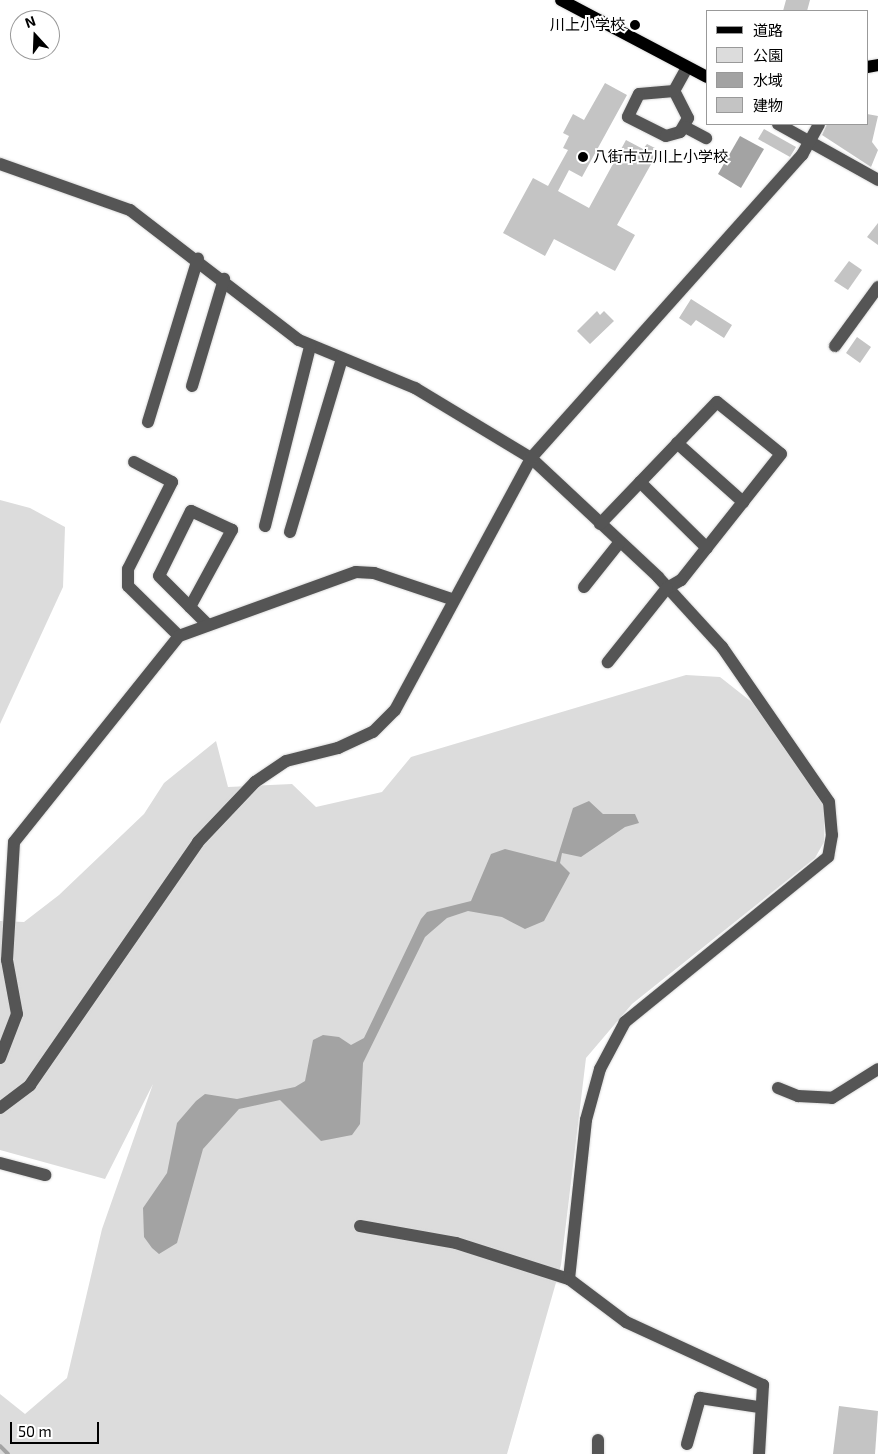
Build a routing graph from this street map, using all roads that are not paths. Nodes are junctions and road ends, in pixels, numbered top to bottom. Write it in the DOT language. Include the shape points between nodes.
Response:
graph roads {
  1 [pos="561,0"];
  2 [pos="687,68"];
  3 [pos="706,76"];
  4 [pos="674,91"];
  5 [pos="780,125"];
  6 [pos="818,125"];
  7 [pos="686,127"];
  8 [pos="706,138"];
  9 [pos="810,142"];
  10 [pos="0,164"];
  11 [pos="878,180"];
  12 [pos="198,258"];
  13 [pos="224,279"];
  14 [pos="878,287"];
  15 [pos="835,346"];
  16 [pos="310,347"];
  17 [pos="342,359"];
  18 [pos="192,386"];
  19 [pos="148,422"];
  20 [pos="677,443"];
  21 [pos="531,458"];
  22 [pos="134,462"];
  23 [pos="640,482"];
  24 [pos="743,502"];
  25 [pos="600,524"];
  26 [pos="265,526"];
  27 [pos="290,532"];
  28 [pos="620,542"];
  29 [pos="707,548"];
  30 [pos="584,587"];
  31 [pos="667,588"];
  32 [pos="454,600"];
  33 [pos="190,607"];
  34 [pos="207,624"];
  35 [pos="179,636"];
  36 [pos="608,662"];
  37 [pos="0,1058"];
  38 [pos="878,1069"];
  39 [pos="778,1088"];
  40 [pos="0,1108"];
  41 [pos="0,1163"];
  42 [pos="45,1176"];
  43 [pos="360,1226"];
  44 [pos="569,1279"];
  45 [pos="759,1407"];
  46 [pos="598,1440"];
  47 [pos="687,1444"];
  48 [pos="598,1454"];
  49 [pos="759,1454"];
  1 -- 2 [label="main road"];
  2 -- 3 [label="main road"];
  2 -- 4 [label="street"];
  4 -- 7 [label="street" via="688,118"];
  4 -- 7 [label="street" via="639,94 628,117 666,136"];
  5 -- 9 [label="street"];
  6 -- 9 [label="street"];
  7 -- 8 [label="street"];
  9 -- 11 [label="street"];
  9 -- 21 [label="street"];
  10 -- 12 [label="street" via="130,210"];
  12 -- 13 [label="street"];
  12 -- 19 [label="street"];
  13 -- 16 [label="street"];
  13 -- 18 [label="street"];
  14 -- 15 [label="street"];
  16 -- 17 [label="street"];
  16 -- 26 [label="street"];
  17 -- 21 [label="street" via="415,388"];
  17 -- 27 [label="street"];
  20 -- 23 [label="street"];
  20 -- 24 [label="street"];
  20 -- 24 [label="street" via="717,402 781,454"];
  21 -- 25 [label="street"];
  21 -- 32 [label="street"];
  22 -- 35 [label="street" via="172,482 126,578 132,591"];
  23 -- 25 [label="street"];
  23 -- 29 [label="street"];
  24 -- 29 [label="street"];
  25 -- 28 [label="street"];
  28 -- 30 [label="street"];
  28 -- 31 [label="street"];
  29 -- 31 [label="street" via="681,580"];
  31 -- 36 [label="street"];
  31 -- 44 [label="street" via="722,647 796,750 829,802 832,834 828,857 625,1022 600,1069 586,1120"];
  32 -- 34 [label="street" via="374,573 356,572 241,617"];
  32 -- 40 [label="street" via="415,678 395,710 373,732 338,748 286,761 255,782 198,842 30,1085"];
  33 -- 33 [label="street" via="159,576 191,511 232,530"];
  33 -- 34 [label="street"];
  34 -- 35 [label="street"];
  35 -- 37 [label="street" via="14,842 7,960 17,1014"];
  38 -- 39 [label="street" via="832,1098 798,1096"];
  41 -- 42 [label="street"];
  43 -- 44 [label="street" via="456,1243"];
  44 -- 45 [label="street" via="626,1322 763,1385"];
  45 -- 47 [label="street" via="700,1398"];
  45 -- 49 [label="street"];
  46 -- 48 [label="street"];
}
